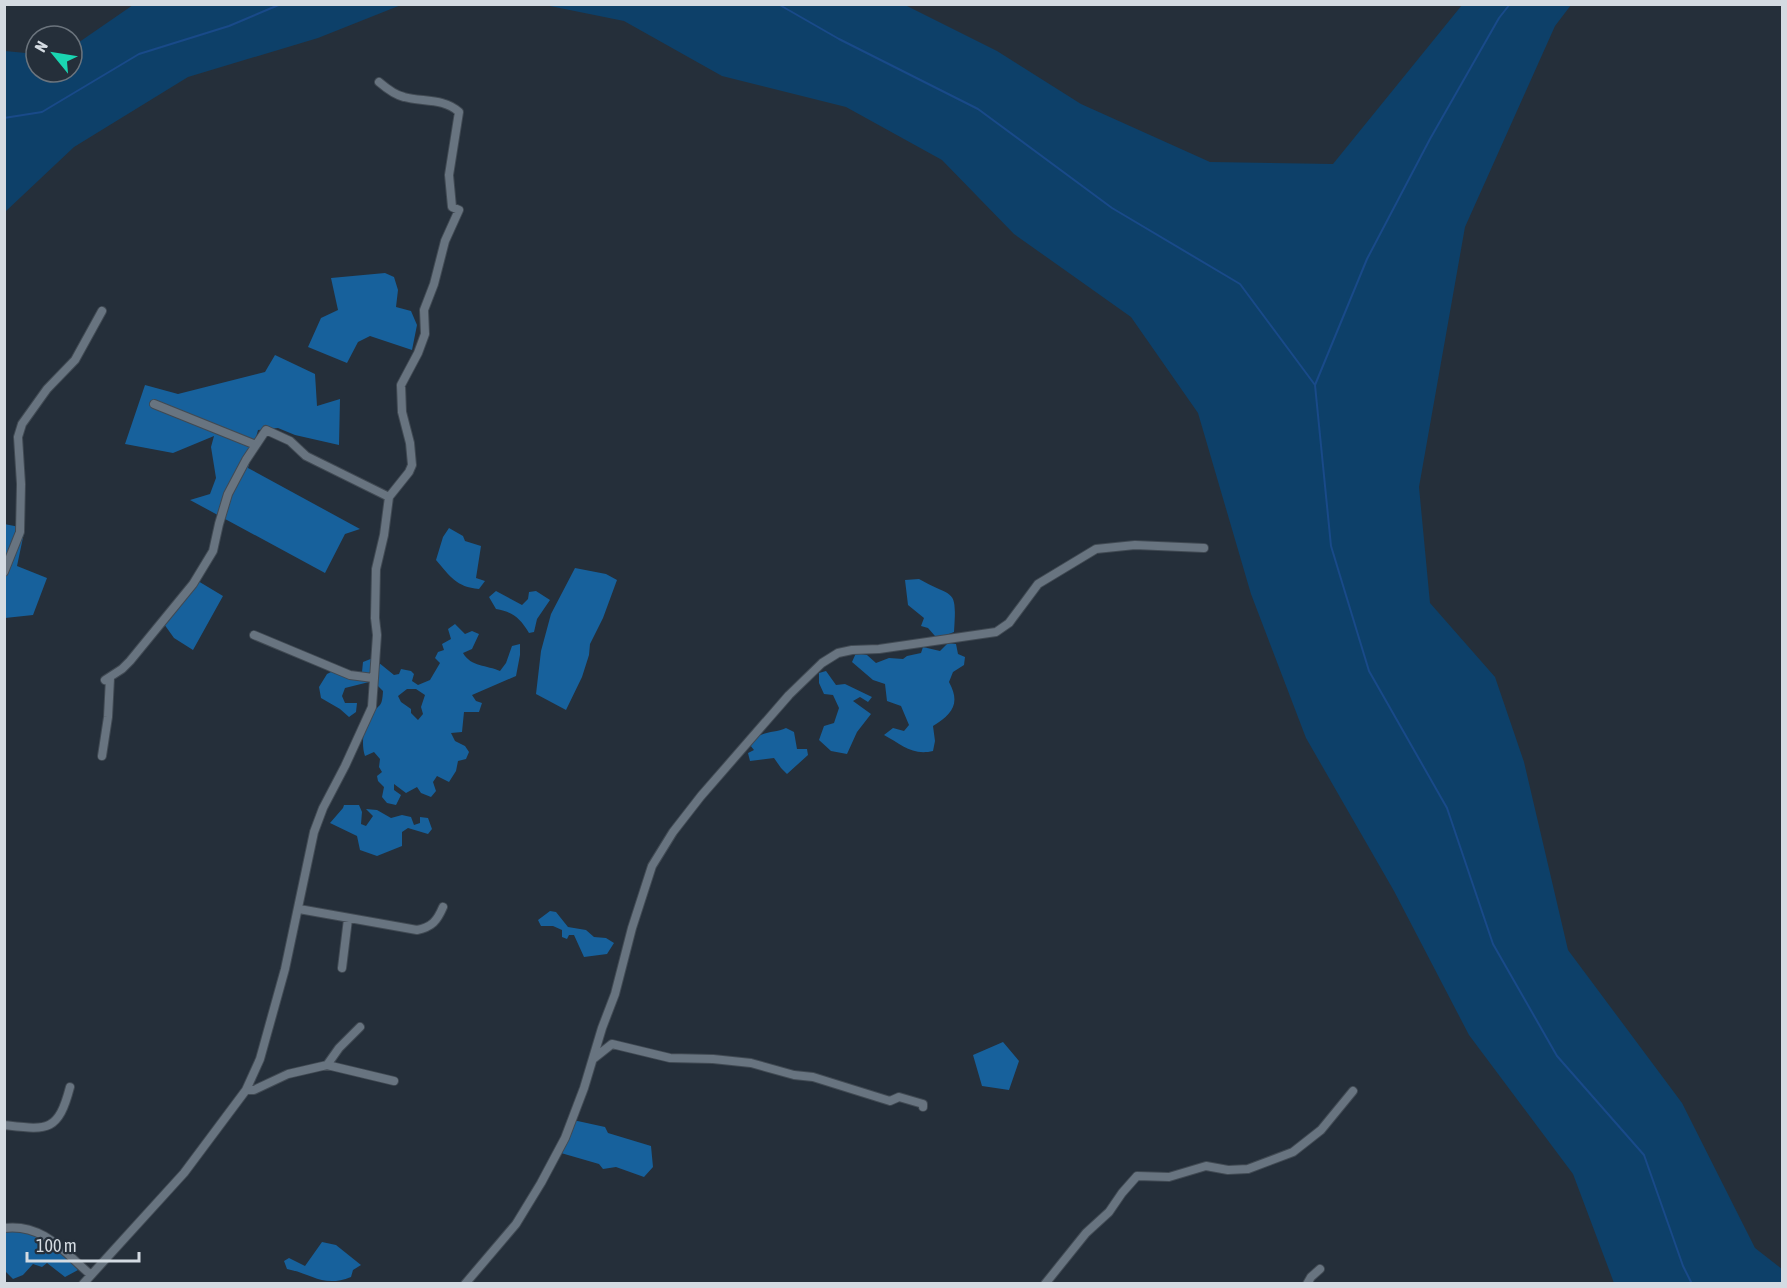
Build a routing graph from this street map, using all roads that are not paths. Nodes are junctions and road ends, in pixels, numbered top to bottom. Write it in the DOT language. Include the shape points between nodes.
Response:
graph roads {
  1 [pos="379,82"];
  2 [pos="102,311"];
  3 [pos="154,404"];
  4 [pos="256,445"];
  5 [pos="389,497"];
  6 [pos="1204,548"];
  7 [pos="4,572"];
  8 [pos="254,635"];
  9 [pos="373,678"];
  10 [pos="102,756"];
  11 [pos="443,907"];
  12 [pos="299,909"];
  13 [pos="348,919"];
  14 [pos="342,968"];
  15 [pos="360,1027"];
  16 [pos="593,1059"];
  17 [pos="327,1065"];
  18 [pos="394,1080"];
  19 [pos="70,1087"];
  20 [pos="246,1090"];
  21 [pos="1353,1091"];
  22 [pos="923,1107"];
  23 [pos="4,1125"];
  24 [pos="4,1228"];
  25 [pos="1320,1269"];
  26 [pos="91,1275"];
  27 [pos="83,1284"];
  28 [pos="465,1284"];
  29 [pos="1045,1284"];
  30 [pos="1308,1284"];
  1 -- 5 [label="street" via="403,97 433,100 459,112 448,175 452,207 459,210 424,310 424,333 418,353 400,385 412,465"];
  2 -- 7 [label="street" via="75,360 22,424 18,437 20,532"];
  3 -- 4 [label="street"];
  4 -- 5 [label="street" via="266,430 290,441 314,460"];
  4 -- 10 [label="street" via="228,494 213,551 202,570 152,635 122,669 107,679 108,717"];
  5 -- 9 [label="street" via="376,569"];
  6 -- 16 [label="street" via="1135,545 1096,549 1038,584 1009,623 996,632 852,650 822,663 700,796 659,853 647,880"];
  8 -- 9 [label="street" via="350,675"];
  9 -- 12 [label="street" via="370,713 317,825"];
  11 -- 13 [label="street" via="435,923 417,930"];
  12 -- 13 [label="street"];
  12 -- 20 [label="street" via="263,1047"];
  13 -- 14 [label="street"];
  15 -- 17 [label="street"];
  16 -- 22 [label="street" via="612,1044 670,1058 751,1063 890,1101 899,1097"];
  16 -- 28 [label="street" via="565,1138 541,1183 516,1224"];
  17 -- 18 [label="street"];
  17 -- 20 [label="street"];
  19 -- 23 [label="street" via="58,1116 47,1127"];
  20 -- 26 [label="street" via="176,1183"];
  21 -- 29 [label="street" via="1321,1130 1293,1152 1248,1169 1206,1166 1169,1176 1137,1176"];
  24 -- 26 [label="street" via="26,1227 36,1231"];
  25 -- 30 [label="street"];
  26 -- 27 [label="street"];
}
